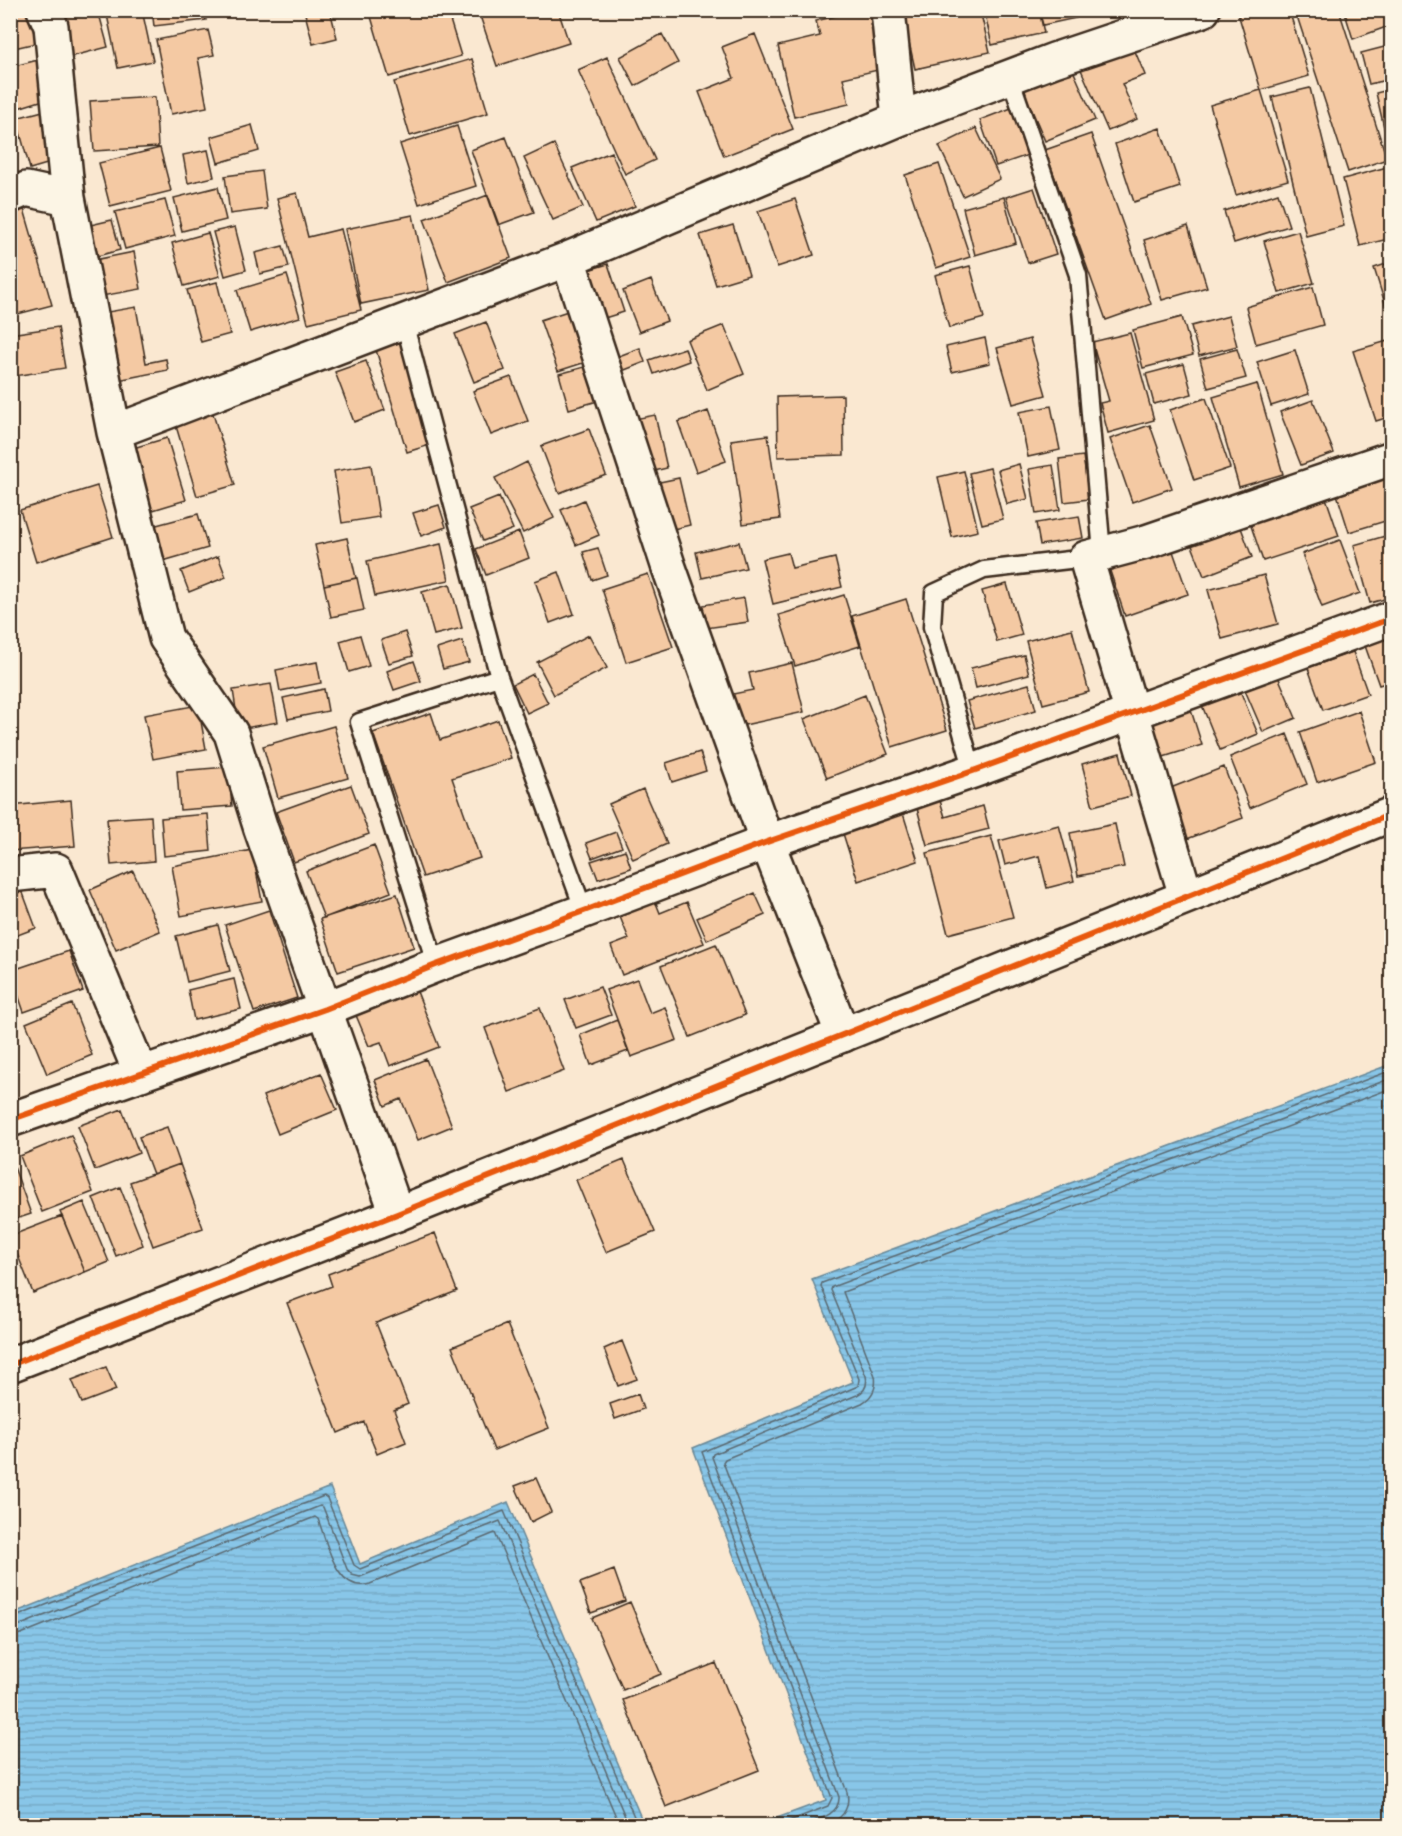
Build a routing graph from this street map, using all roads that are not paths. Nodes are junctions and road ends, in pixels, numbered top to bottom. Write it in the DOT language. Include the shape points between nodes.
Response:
graph roads {
  1 [pos="44,10"];
  2 [pos="888,10"];
  3 [pos="1203,10"];
  4 [pos="1010,77"];
  5 [pos="899,119"];
  6 [pos="10,195"];
  7 [pos="68,198"];
  8 [pos="568,259"];
  9 [pos="404,322"];
  10 [pos="114,432"];
  11 [pos="1392,458"];
  12 [pos="1094,556"];
  13 [pos="1392,618"];
  14 [pos="499,677"];
  15 [pos="1131,713"];
  16 [pos="973,771"];
  17 [pos="1392,814"];
  18 [pos="767,842"];
  19 [pos="10,875"];
  20 [pos="1186,896"];
  21 [pos="584,912"];
  22 [pos="436,965"];
  23 [pos="325,1010"];
  24 [pos="843,1035"];
  25 [pos="141,1074"];
  26 [pos="10,1120"];
  27 [pos="397,1214"];
  28 [pos="10,1365"];
  1 -- 7 [label="street" via="51,26"];
  2 -- 5 [label="street"];
  3 -- 4 [label="street"];
  4 -- 5 [label="street"];
  4 -- 12 [label="lane" via="1078,274"];
  5 -- 8 [label="street"];
  6 -- 7 [label="street" via="26,189"];
  7 -- 10 [label="street"];
  8 -- 9 [label="street"];
  8 -- 18 [label="street" via="668,565"];
  9 -- 10 [label="street"];
  9 -- 14 [label="lane"];
  10 -- 23 [label="street" via="166,638 231,733"];
  11 -- 12 [label="street"];
  12 -- 15 [label="street"];
  12 -- 16 [label="lane" via="984,570 934,593 932,627"];
  13 -- 15 [label="street"];
  14 -- 21 [label="lane"];
  14 -- 22 [label="lane" via="359,722"];
  15 -- 16 [label="street"];
  15 -- 20 [label="street"];
  16 -- 18 [label="street"];
  17 -- 20 [label="street"];
  18 -- 21 [label="street"];
  18 -- 24 [label="street"];
  19 -- 25 [label="street" via="56,870"];
  20 -- 24 [label="street"];
  21 -- 22 [label="street"];
  22 -- 23 [label="street"];
  23 -- 25 [label="street"];
  23 -- 27 [label="street"];
  24 -- 27 [label="street"];
  25 -- 26 [label="street"];
  27 -- 28 [label="street"];
}
